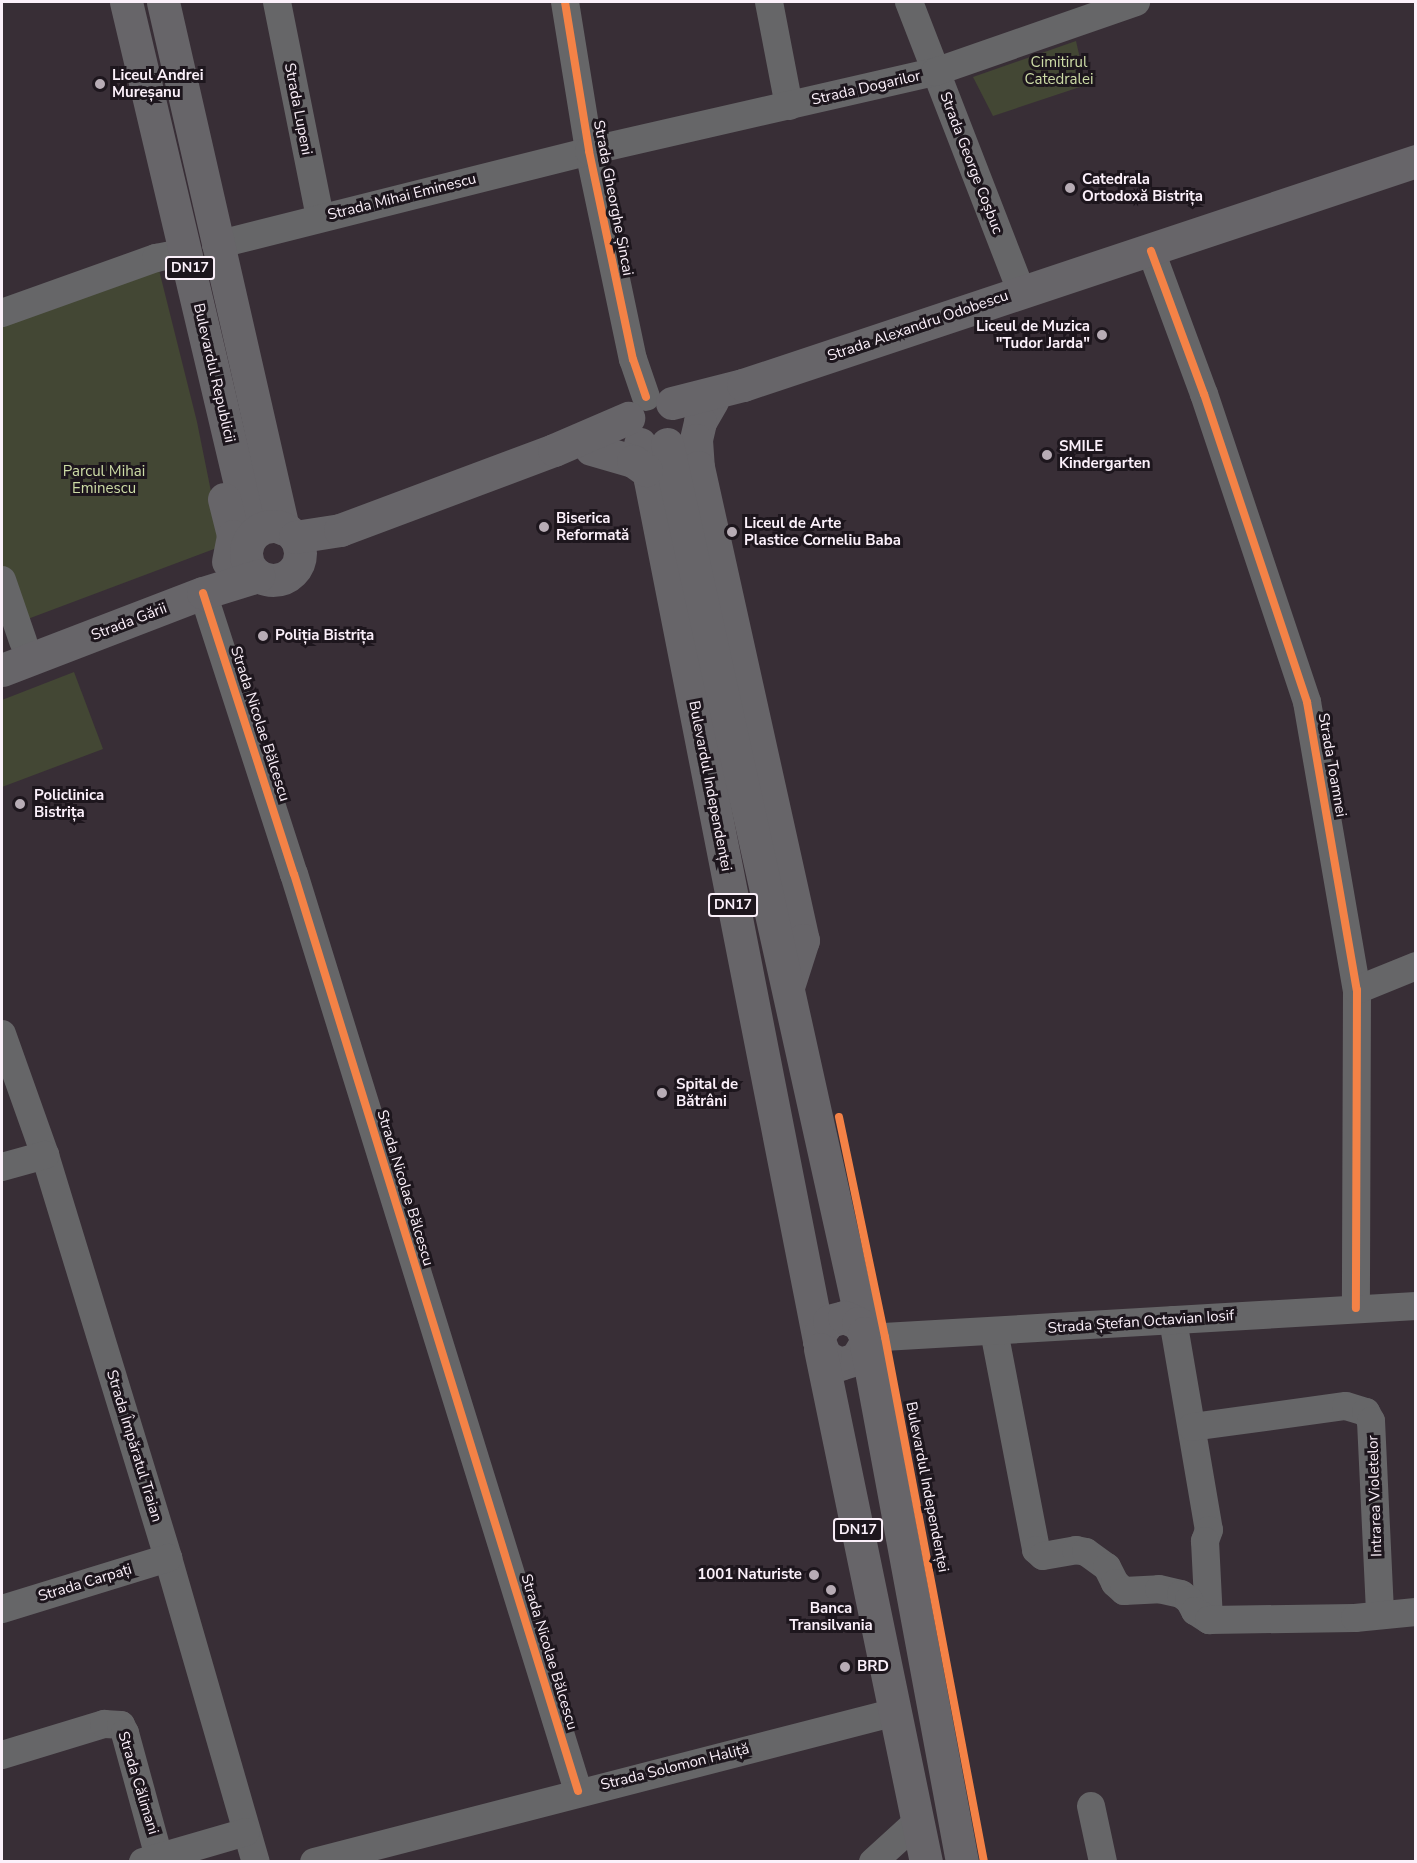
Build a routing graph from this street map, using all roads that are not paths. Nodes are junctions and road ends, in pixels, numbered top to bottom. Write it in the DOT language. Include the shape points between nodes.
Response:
graph roads {
  1 [pos="126,2"];
  2 [pos="163,2"];
  3 [pos="277,2"];
  4 [pos="565,2"];
  5 [pos="769,2"];
  6 [pos="909,2"];
  7 [pos="1121,4"];
  8 [pos="935,72"];
  9 [pos="789,106"];
  10 [pos="589,151"];
  11 [pos="1416,161"];
  12 [pos="320,217"];
  13 [pos="201,248"];
  14 [pos="1150,251"];
  15 [pos="1021,291"];
  16 [pos="2,313"];
  17 [pos="720,395"];
  18 [pos="652,429"];
  19 [pos="554,450"];
  20 [pos="266,549"];
  21 [pos="2,580"];
  22 [pos="203,593"];
  23 [pos="12,645"];
  24 [pos="2,670"];
  25 [pos="1416,966"];
  26 [pos="789,984"];
  27 [pos="1357,990"];
  28 [pos="2,1034"];
  29 [pos="45,1155"];
  30 [pos="2,1167"];
  31 [pos="1416,1306"];
  32 [pos="1356,1308"];
  33 [pos="1173,1320"];
  34 [pos="994,1331"];
  35 [pos="865,1337"];
  36 [pos="820,1345"];
  37 [pos="1192,1427"];
  38 [pos="168,1558"];
  39 [pos="2,1609"];
  40 [pos="1416,1612"];
  41 [pos="1380,1615"];
  42 [pos="1209,1620"];
  43 [pos="896,1712"];
  44 [pos="2,1755"];
  45 [pos="578,1791"];
  46 [pos="1091,1806"];
  47 [pos="917,1822"];
  48 [pos="246,1832"];
  49 [pos="151,1859"];
  50 [pos="256,1862"];
  51 [pos="314,1862"];
  52 [pos="873,1862"];
  53 [pos="926,1862"];
  54 [pos="962,1862"];
  55 [pos="1103,1862"];
  1 -- 13 [label="main road, Bulevardul Republicii / DN17"];
  2 -- 13 [label="main road, Bulevardul Republicii / DN17"];
  3 -- 12 [label="street, Strada Lupeni"];
  4 -- 10 [label="street, Strada Gheorghe Șincai"];
  5 -- 9 [label="street"];
  6 -- 8 [label="street, Strada George Coșbuc"];
  7 -- 8 [label="street, Strada Dogarilor"];
  8 -- 9 [label="street, Strada Dogarilor"];
  8 -- 15 [label="street, Strada George Coșbuc"];
  9 -- 10 [label="street, Strada Dogarilor"];
  10 -- 12 [label="street, Strada Mihai Eminescu"];
  10 -- 18 [label="street, Strada Gheorghe Șincai" via="633,359"];
  11 -- 14 [label="main road, Strada Alexandru Odobescu"];
  12 -- 13 [label="street, Strada Mihai Eminescu"];
  13 -- 16 [label="street, Strada Mihai Eminescu" via="156,258"];
  13 -- 20 [label="main road, Bulevardul Republicii / DN17"];
  13 -- 20 [label="main road" via="178,284 233,536"];
  14 -- 15 [label="main road, Strada Alexandru Odobescu"];
  14 -- 27 [label="street, Strada Toamnei" via="1203,394 1307,702"];
  15 -- 17 [label="main road, Strada Alexandru Odobescu"];
  17 -- 18 [label="main road, Strada Alexandru Odobescu"];
  17 -- 26 [label="main road" via="700,422 696,440 698,467 803,940"];
  18 -- 19 [label="main road, Strada Gării"];
  18 -- 19 [label="main road, Strada Gării" via="621,456 591,449"];
  18 -- 26 [label="main road, Bulevardul Independenței / DN17"];
  18 -- 36 [label="main road, Bulevardul Independenței / DN17"];
  19 -- 20 [label="main road, Strada Gării" via="340,530"];
  20 -- 22 [label="main road, Strada Gării"];
  20 -- 23 [label="main road, Strada Gării"];
  21 -- 23 [label="street"];
  22 -- 24 [label="main road, Strada Gării"];
  22 -- 45 [label="street, Strada Nicolae Bălcescu"];
  25 -- 27 [label="street"];
  26 -- 35 [label="main road, Bulevardul Independenței / DN17"];
  27 -- 32 [label="street, Strada Toamnei"];
  28 -- 29 [label="street, Strada Împăratul Traian"];
  29 -- 30 [label="street"];
  29 -- 38 [label="street, Strada Împăratul Traian"];
  31 -- 32 [label="street, Strada Ștefan Octavian Iosif"];
  32 -- 33 [label="street, Strada Ștefan Octavian Iosif"];
  33 -- 34 [label="street, Strada Ștefan Octavian Iosif"];
  33 -- 37 [label="street"];
  34 -- 35 [label="street, Strada Ștefan Octavian Iosif"];
  34 -- 42 [label="street" via="1036,1550 1043,1556 1086,1552 1107,1567 1124,1591 1159,1589 1181,1594"];
  35 -- 36 [label="main road" via="862,1352 849,1363 832,1361"];
  35 -- 54 [label="main road, Bulevardul Independenței / DN17"];
  36 -- 43 [label="main road, Bulevardul Independenței / DN17"];
  37 -- 41 [label="street, Intrarea Violetelor" via="1346,1406 1366,1412 1371,1421"];
  37 -- 42 [label="street" via="1209,1530 1205,1541"];
  38 -- 39 [label="street, Strada Carpați"];
  38 -- 48 [label="street, Strada Împăratul Traian"];
  40 -- 41 [label="street"];
  41 -- 42 [label="street"];
  43 -- 45 [label="street, Strada Solomon Haliță"];
  43 -- 47 [label="main road, Bulevardul Independenței / DN17"];
  44 -- 49 [label="street, Strada Călimani" via="104,1724 121,1725"];
  45 -- 51 [label="street, Strada Solomon Haliță"];
  46 -- 55 [label="street"];
  47 -- 52 [label="street"];
  47 -- 53 [label="main road, Bulevardul Independenței / DN17"];
  48 -- 49 [label="street, Strada Călimani"];
  48 -- 50 [label="street, Strada Împăratul Traian"];
}
